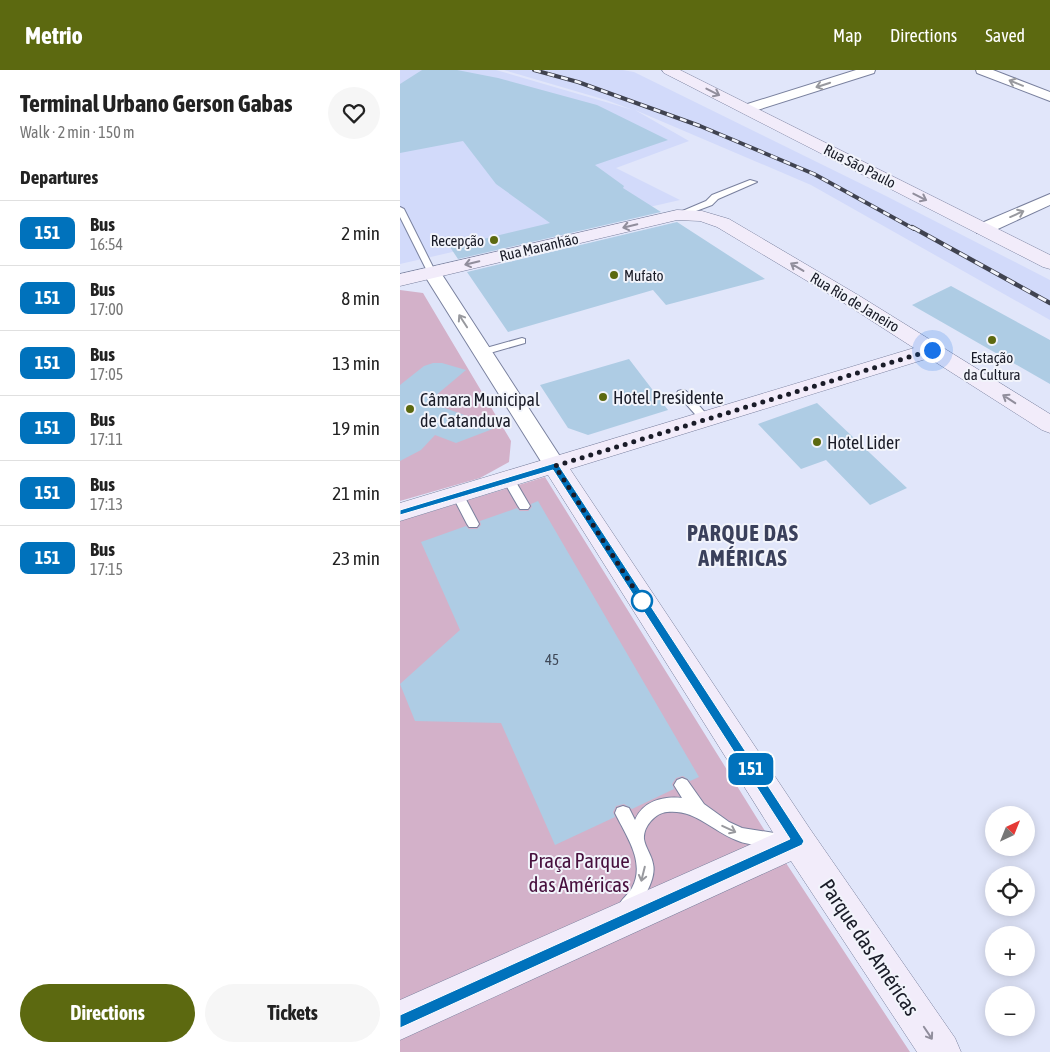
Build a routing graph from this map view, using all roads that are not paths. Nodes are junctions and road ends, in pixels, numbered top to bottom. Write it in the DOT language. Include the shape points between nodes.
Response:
graph roads {
  1 [pos="669,70"];
  2 [pos="869,70"];
  3 [pos="982,70"];
  4 [pos="1050,97"];
  5 [pos="746,109"];
  6 [pos="754,182"];
  7 [pos="1050,199"];
  8 [pos="400,209"];
  9 [pos="678,215"];
  10 [pos="983,229"];
  11 [pos="1050,263"];
  12 [pos="432,273"];
  13 [pos="400,280"];
  14 [pos="522,341"];
  15 [pos="932,350"];
  16 [pos="483,352"];
  17 [pos="682,393"];
  18 [pos="706,420"];
  19 [pos="1050,426"];
  20 [pos="555,466"];
  21 [pos="509,480"];
  22 [pos="458,495"];
  23 [pos="524,506"];
  24 [pos="400,512"];
  25 [pos="473,524"];
  26 [pos="682,785"];
  27 [pos="698,809"];
  28 [pos="623,813"];
  29 [pos="636,838"];
  30 [pos="798,841"];
  31 [pos="609,926"];
  32 [pos="400,1020"];
  33 [pos="941,1052"];
  1 -- 5 [label="street, Rua São Paulo, one-way"];
  2 -- 5 [label="street, one-way"];
  4 -- 3 [label="street, one-way"];
  5 -- 10 [label="street, Rua São Paulo, one-way"];
  6 -- 9 [label="lane"];
  10 -- 7 [label="street, one-way"];
  8 -- 12 [label="lane"];
  9 -- 12 [label="street, Rua Maranhão, one-way"];
  15 -- 9 [label="street, Rua Rio de Janeiro, one-way" via="723,223 702,216"];
  10 -- 11 [label="street, Rua São Paulo"];
  12 -- 13 [label="street, Rua Maranhão"];
  16 -- 12 [label="street, one-way"];
  14 -- 16 [label="lane"];
  15 -- 18 [label="street"];
  19 -- 15 [label="street, Rua Rio de Janeiro, one-way"];
  16 -- 20 [label="street"];
  17 -- 18 [label="lane"];
  18 -- 20 [label="street"];
  20 -- 21 [label="street"];
  20 -- 30 [label="street, Parque das Américas"];
  21 -- 22 [label="street"];
  21 -- 23 [label="lane"];
  22 -- 24 [label="street"];
  22 -- 25 [label="lane"];
  26 -- 27 [label="lane"];
  27 -- 29 [label="lane" via="675,804 656,807 643,818"];
  27 -- 30 [label="lane, one-way" via="741,835"];
  28 -- 29 [label="lane"];
  29 -- 31 [label="lane, one-way" via="646,866 639,892"];
  30 -- 31 [label="street"];
  30 -- 33 [label="street, Parque das Américas, one-way"];
  31 -- 32 [label="street"];
}
